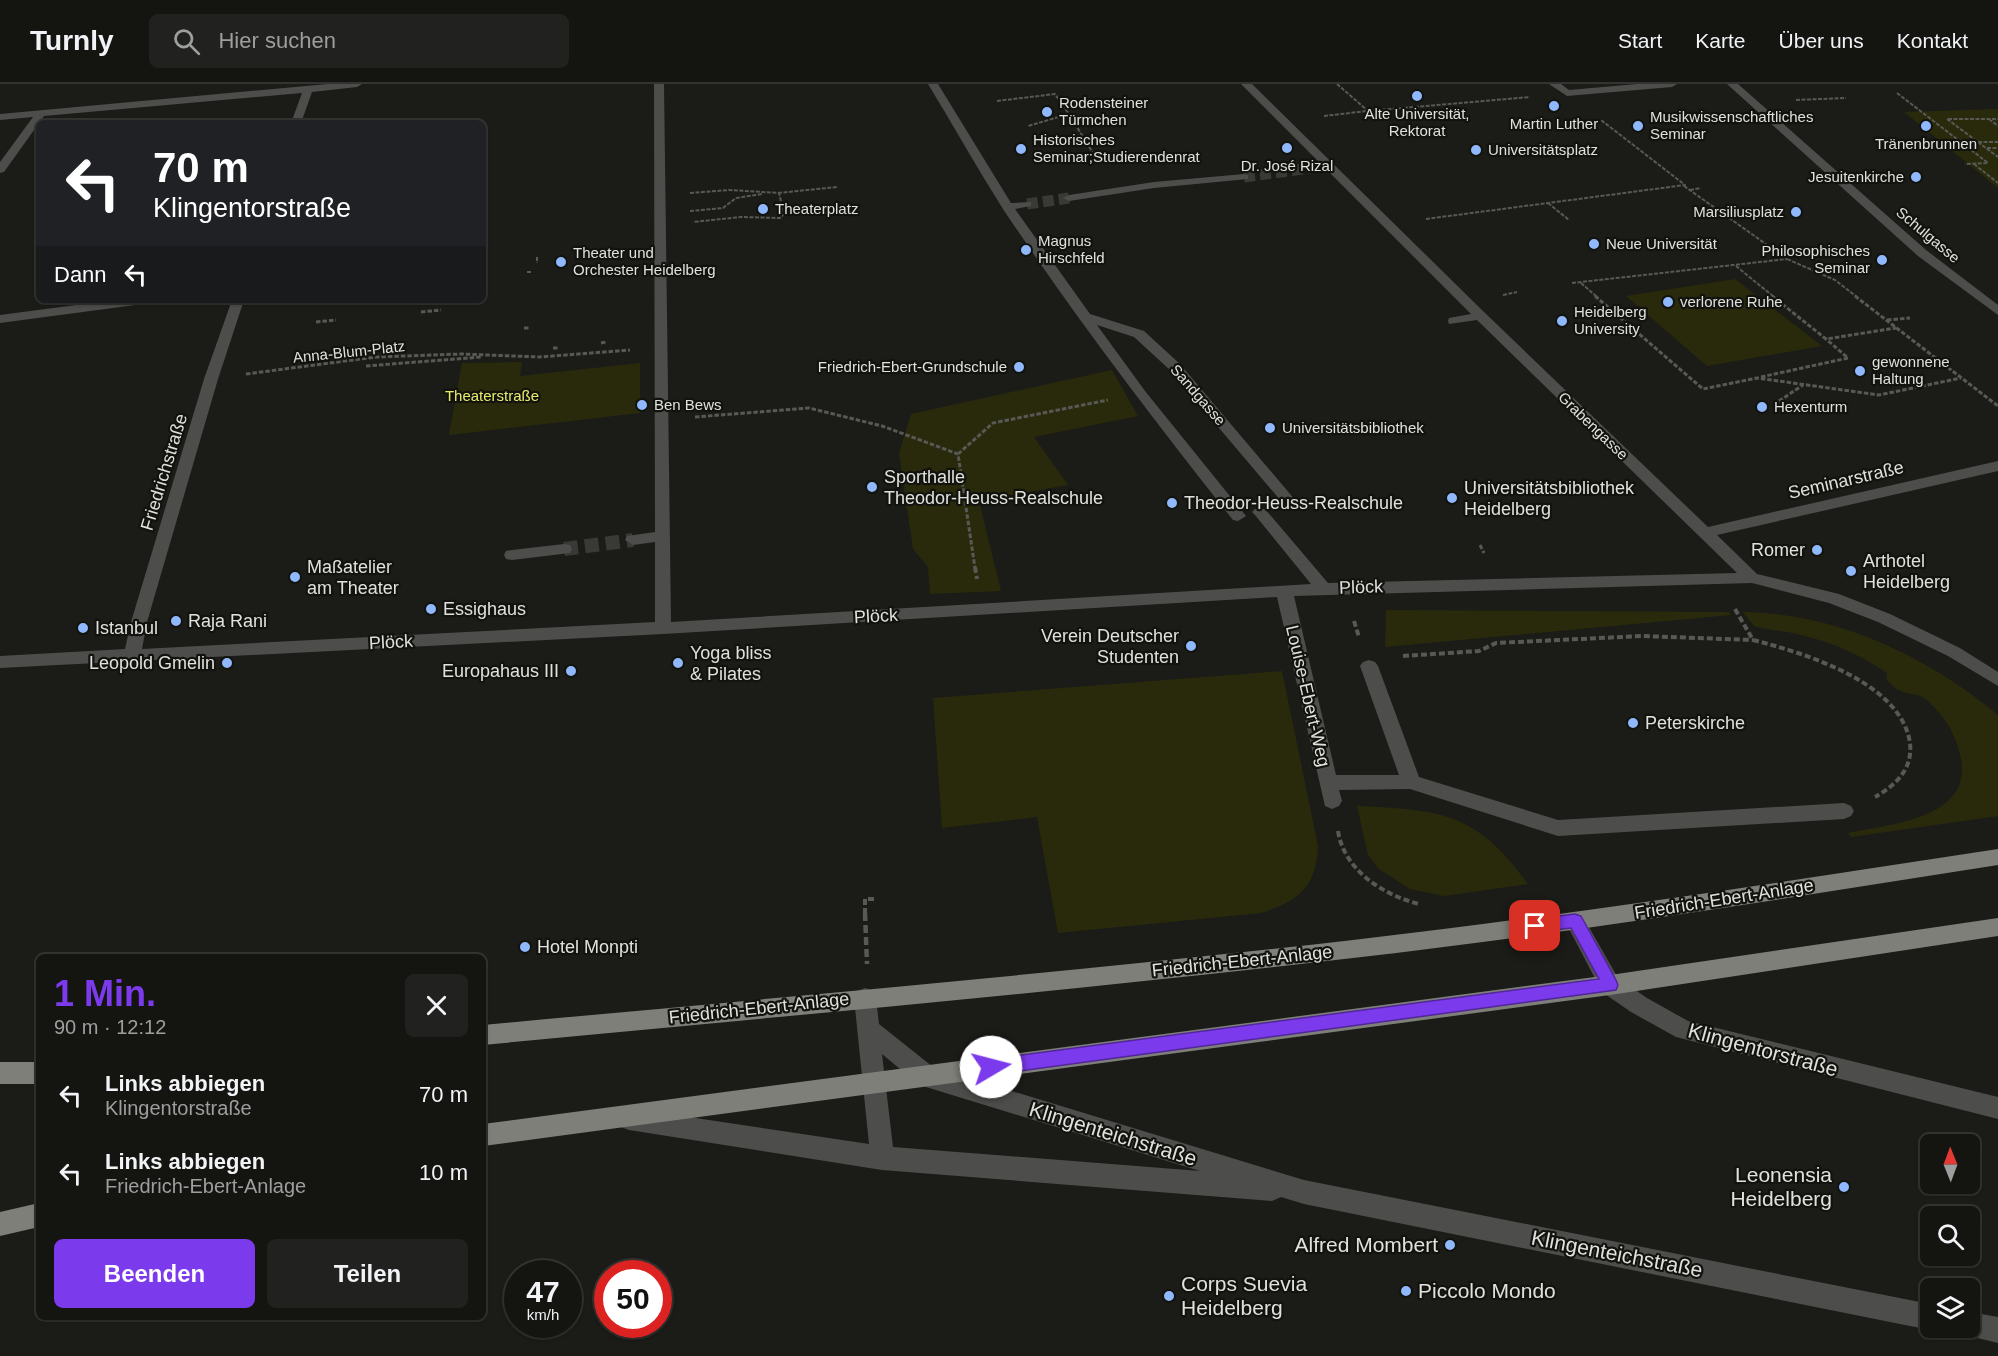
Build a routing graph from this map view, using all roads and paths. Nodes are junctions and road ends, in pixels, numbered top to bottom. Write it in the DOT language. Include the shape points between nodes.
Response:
graph roads {
  1 [pos="225,84"];
  2 [pos="357,84"];
  3 [pos="658,84"];
  4 [pos="933,84"];
  5 [pos="1246,84"];
  6 [pos="1337,84"];
  7 [pos="1554,84"];
  8 [pos="1672,84"];
  9 [pos="1732,84"];
  10 [pos="308,90"];
  11 [pos="1567,93"];
  12 [pos="1897,93"];
  13 [pos="1816,96"];
  14 [pos="1846,98"];
  15 [pos="212,99"];
  16 [pos="1820,99"];
  17 [pos="1793,100"];
  18 [pos="997,101"];
  19 [pos="41,113"];
  20 [pos="1069,114"];
  21 [pos="0,117"];
  22 [pos="1988,119"];
  23 [pos="1998,119"];
  24 [pos="297,120"];
  25 [pos="1028,126"];
  26 [pos="1998,126"];
  27 [pos="1629,134"];
  28 [pos="1620,135"];
  29 [pos="1977,142"];
  30 [pos="1998,142"];
  31 [pos="1985,148"];
  32 [pos="1998,148"];
  33 [pos="1997,156"];
  34 [pos="1965,164"];
  35 [pos="1974,164"];
  36 [pos="1329,166"];
  37 [pos="1310,168"];
  38 [pos="0,170"];
  39 [pos="1244,177"];
  40 [pos="1998,183"];
  41 [pos="1154,185"];
  42 [pos="1683,185"];
  43 [pos="837,187"];
  44 [pos="1701,188"];
  45 [pos="1690,190"];
  46 [pos="659,191"];
  47 [pos="779,193"];
  48 [pos="1069,198"];
  49 [pos="1548,203"];
  50 [pos="1027,204"];
  51 [pos="1008,207"];
  52 [pos="660,219"];
  53 [pos="1569,220"];
  54 [pos="1387,224"];
  55 [pos="537,258"];
  56 [pos="1787,259"];
  57 [pos="537,263"];
  58 [pos="1736,266"];
  59 [pos="1572,283"];
  60 [pos="1581,283"];
  61 [pos="119,303"];
  62 [pos="237,303"];
  63 [pos="441,310"];
  64 [pos="1998,311"];
  65 [pos="421,312"];
  66 [pos="1480,316"];
  67 [pos="1084,317"];
  68 [pos="0,318"];
  69 [pos="1910,318"];
  70 [pos="336,320"];
  71 [pos="1887,320"];
  72 [pos="1454,321"];
  73 [pos="316,322"];
  74 [pos="524,328"];
  75 [pos="530,328"];
  76 [pos="1897,328"];
  77 [pos="1826,339"];
  78 [pos="606,342"];
  79 [pos="601,343"];
  80 [pos="661,347"];
  81 [pos="553,348"];
  82 [pos="558,348"];
  83 [pos="490,355"];
  84 [pos="366,366"];
  85 [pos="1757,378"];
  86 [pos="1961,378"];
  87 [pos="211,379"];
  88 [pos="1804,385"];
  89 [pos="1140,394"];
  90 [pos="1779,401"];
  91 [pos="1998,406"];
  92 [pos="661,420"];
  93 [pos="958,454"];
  94 [pos="1998,466"];
  95 [pos="1291,504"];
  96 [pos="1260,512"];
  97 [pos="1238,516"];
  98 [pos="1704,533"];
  99 [pos="662,536"];
  100 [pos="633,540"];
  101 [pos="564,549"];
  102 [pos="512,555"];
  103 [pos="1752,578"];
  104 [pos="1324,588"];
  105 [pos="1284,590"];
  106 [pos="982,610"];
  107 [pos="1736,612"];
  108 [pos="1355,624"];
  109 [pos="663,628"];
  110 [pos="1358,634"];
  111 [pos="1753,640"];
  112 [pos="132,656"];
  113 [pos="1400,656"];
  114 [pos="0,662"];
  115 [pos="1369,666"];
  116 [pos="1998,680"];
  117 [pos="1411,782"];
  118 [pos="1844,811"];
  119 [pos="1343,850"];
  120 [pos="1998,857"];
  121 [pos="875,899"];
  122 [pos="1575,921"];
  123 [pos="1998,927"];
  124 [pos="1454,936"];
  125 [pos="868,951"];
  126 [pos="1610,985"];
  127 [pos="865,998"];
  128 [pos="867,1028"];
  129 [pos="486,1035"];
  130 [pos="0,1073"];
  131 [pos="36,1073"];
  132 [pos="926,1076"];
  133 [pos="874,1082"];
  134 [pos="1998,1108"];
  135 [pos="610,1117"];
  136 [pos="486,1135"];
  137 [pos="882,1158"];
  138 [pos="1304,1192"];
  139 [pos="36,1216"];
  140 [pos="0,1224"];
  141 [pos="1920,1315"];
  142 [pos="1980,1326"];
  143 [pos="1998,1330"];
  1 -- 15 [label="street"];
  2 -- 10 [label="street"];
  3 -- 46 [label="street"];
  4 -- 51 [label="street"];
  5 -- 36 [label="street, Grabengasse"];
  6 -- 11 [label="path" via="1368,111"];
  7 -- 11 [label="street"];
  8 -- 11 [label="street"];
  9 -- 64 [label="street, Schulgasse" via="1922,253"];
  10 -- 15 [label="street"];
  10 -- 24 [label="street"];
  11 -- 28 [label="path"];
  12 -- 35 [label="path" via="1988,163"];
  13 -- 16 [label="path"];
  14 -- 16 [label="path"];
  15 -- 19 [label="street"];
  16 -- 17 [label="path"];
  18 -- 20 [label="path" via="1055,94"];
  19 -- 21 [label="street"];
  19 -- 38 [label="street"];
  20 -- 25 [label="path"];
  20 -- 41 [label="path" via="1108,177"];
  22 -- 23 [label="path"];
  22 -- 26 [label="path"];
  22 -- 29 [label="path" via="1947,119"];
  27 -- 28 [label="path"];
  28 -- 42 [label="path"];
  29 -- 30 [label="path"];
  29 -- 31 [label="path"];
  31 -- 32 [label="path"];
  31 -- 33 [label="path"];
  34 -- 35 [label="path"];
  35 -- 40 [label="path"];
  36 -- 37 [label="street"];
  36 -- 54 [label="street, Grabengasse"];
  39 -- 41 [label="street"];
  41 -- 48 [label="street"];
  42 -- 45 [label="path"];
  42 -- 49 [label="path"];
  43 -- 47 [label="path"];
  44 -- 45 [label="path"];
  45 -- 56 [label="path"];
  46 -- 47 [label="path"];
  46 -- 52 [label="street"];
  47 -- 52 [label="path" via="739,196 723,208"];
  47 -- 52 [label="path" via="783,218"];
  49 -- 53 [label="path"];
  49 -- 54 [label="path"];
  50 -- 51 [label="street"];
  51 -- 67 [label="street"];
  52 -- 80 [label="street"];
  54 -- 66 [label="street, Grabengasse"];
  55 -- 57 [label="path"];
  56 -- 58 [label="path"];
  56 -- 71 [label="path" via="1835,280"];
  58 -- 60 [label="path"];
  58 -- 77 [label="path"];
  59 -- 60 [label="path"];
  60 -- 85 [label="path" via="1703,389"];
  61 -- 68 [label="street"];
  62 -- 87 [label="street, Friedrichstraße"];
  63 -- 65 [label="path"];
  66 -- 72 [label="street"];
  66 -- 98 [label="street, Grabengasse"];
  67 -- 89 [label="street"];
  67 -- 95 [label="street, Sandgasse" via="1139,334 1175,367"];
  69 -- 71 [label="path"];
  70 -- 73 [label="path"];
  71 -- 76 [label="path"];
  74 -- 75 [label="path"];
  76 -- 77 [label="path"];
  76 -- 86 [label="path"];
  77 -- 85 [label="path" via="1848,358"];
  78 -- 79 [label="path"];
  80 -- 83 [label="path, Anna-Blum-Platz" via="539,357"];
  80 -- 92 [label="street"];
  81 -- 82 [label="path"];
  83 -- 84 [label="path, Anna-Blum-Platz"];
  83 -- 87 [label="path, Anna-Blum-Platz" via="376,357"];
  85 -- 88 [label="path"];
  86 -- 88 [label="path" via="1879,395"];
  86 -- 91 [label="path"];
  87 -- 112 [label="street, Friedrichstraße"];
  88 -- 90 [label="path"];
  89 -- 93 [label="path" via="993,423"];
  89 -- 97 [label="street"];
  92 -- 93 [label="path" via="809,408 882,426"];
  92 -- 99 [label="street"];
  93 -- 106 [label="path"];
  94 -- 98 [label="street, Seminarstraße"];
  96 -- 104 [label="street"];
  98 -- 103 [label="street, Grabengasse"];
  99 -- 100 [label="street"];
  99 -- 109 [label="street"];
  101 -- 102 [label="street"];
  103 -- 104 [label="street, Plöck"];
  103 -- 116 [label="street, Grabengasse" via="1833,598 1884,618 1954,652"];
  104 -- 105 [label="street, Plöck"];
  105 -- 106 [label="street, Plöck"];
  105 -- 117 [label="street, Louise-Ebert-Weg" via="1330,792"];
  106 -- 109 [label="street, Plöck"];
  107 -- 111 [label="path"];
  108 -- 110 [label="path"];
  109 -- 112 [label="street, Plöck"];
  111 -- 113 [label="path" via="1634,636 1496,643 1479,651"];
  111 -- 118 [label="path" via="1835,669 1876,691 1901,716 1912,744 1910,763 1888,791"];
  112 -- 114 [label="street, Plöck"];
  115 -- 117 [label="street"];
  117 -- 118 [label="street" via="1558,828"];
  119 -- 124 [label="path" via="1366,877 1405,902 1444,907"];
  120 -- 122 [label="main road, Friedrich-Ebert-Anlage"];
  121 -- 125 [label="path" via="865,899"];
  122 -- 124 [label="main road, Friedrich-Ebert-Anlage"];
  122 -- 126 [label="street, Klingentorstraße"];
  123 -- 126 [label="main road"];
  124 -- 127 [label="main road, Friedrich-Ebert-Anlage" via="1068,980"];
  126 -- 132 [label="main road"];
  126 -- 134 [label="street, Klingentorstraße" via="1694,1034"];
  127 -- 128 [label="street"];
  127 -- 129 [label="main road, Friedrich-Ebert-Anlage"];
  128 -- 132 [label="street, Klingenteichstraße"];
  128 -- 133 [label="street"];
  130 -- 131 [label="main road"];
  132 -- 133 [label="main road"];
  132 -- 138 [label="street, Klingenteichstraße"];
  133 -- 135 [label="main road"];
  133 -- 137 [label="street"];
  135 -- 136 [label="main road"];
  135 -- 137 [label="street, Klingenteichstraße"];
  137 -- 138 [label="street, Klingenteichstraße"];
  138 -- 141 [label="street, Klingenteichstraße"];
  139 -- 140 [label="main road"];
  142 -- 143 [label="street"];
}
